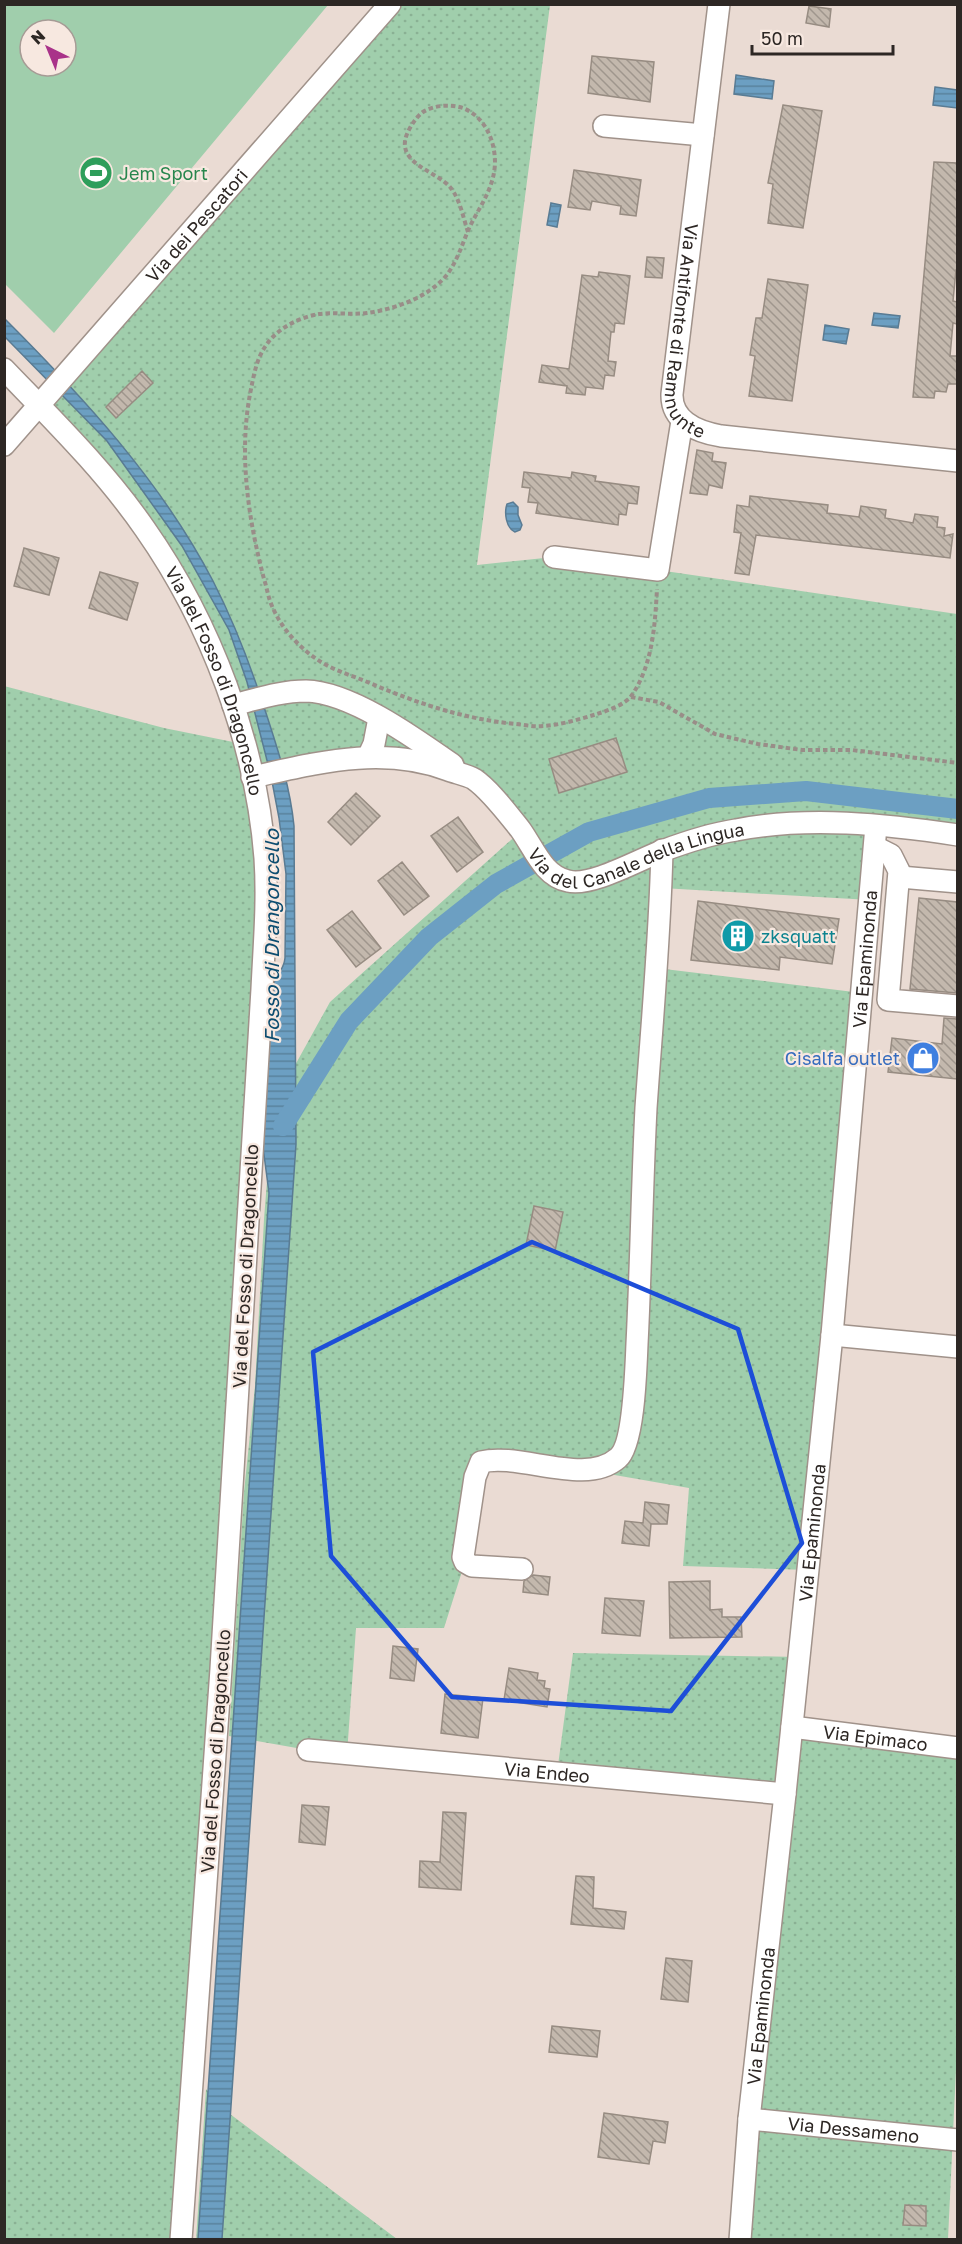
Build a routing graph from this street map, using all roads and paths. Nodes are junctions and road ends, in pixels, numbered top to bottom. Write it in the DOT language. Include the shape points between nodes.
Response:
graph roads {
  1 [pos="390,4"];
  2 [pos="719,4"];
  3 [pos="604,126"];
  4 [pos="703,135"];
  5 [pos="468,232"];
  6 [pos="4,369"];
  7 [pos="44,399"];
  8 [pos="682,421"];
  9 [pos="4,445"];
  10 [pos="957,461"];
  11 [pos="554,557"];
  12 [pos="658,570"];
  13 [pos="631,697"];
  14 [pos="236,704"];
  15 [pos="379,718"];
  16 [pos="368,757"];
  17 [pos="957,763"];
  18 [pos="256,776"];
  19 [pos="473,779"];
  20 [pos="957,835"];
  21 [pos="875,836"];
  22 [pos="662,850"];
  23 [pos="900,877"];
  24 [pos="957,882"];
  25 [pos="957,1006"];
  26 [pos="832,1335"];
  27 [pos="957,1347"];
  28 [pos="522,1569"];
  29 [pos="792,1727"];
  30 [pos="957,1748"];
  31 [pos="309,1750"];
  32 [pos="785,1794"];
  33 [pos="749,2119"];
  34 [pos="957,2140"];
  35 [pos="182,2240"];
  36 [pos="740,2240"];
  1 -- 7 [label="street, Via dei Pescatori"];
  2 -- 4 [label="street, Via Antifonte di Ramnunte"];
  3 -- 4 [label="street"];
  4 -- 8 [label="street, Via Antifonte di Ramnunte" via="672,394 674,410"];
  5 -- 5 [label="path" via="488,193 495,149 489,133 468,110 453,105 423,112 411,125 405,140 407,153 453,190"];
  5 -- 13 [label="path" via="463,249 445,277 411,302 366,313 318,314 289,324 266,345 255,367 244,439 247,496 272,606 297,643 322,663 441,710 488,721 542,726 584,718"];
  6 -- 7 [label="street, Via del Fosso di Dragoncello"];
  7 -- 9 [label="street, Via dei Pescatori"];
  7 -- 14 [label="street, Via del Fosso di Dragoncello" via="168,563"];
  8 -- 10 [label="street, Via Antifonte di Ramnunte" via="721,436"];
  8 -- 12 [label="street"];
  11 -- 12 [label="street"];
  12 -- 13 [label="path" via="655,631"];
  13 -- 17 [label="path" via="659,702 715,734 758,744"];
  14 -- 15 [label="street" via="276,694 320,692"];
  14 -- 18 [label="street, Via del Fosso di Dragoncello"];
  15 -- 16 [label="street"];
  15 -- 19 [label="street"];
  16 -- 18 [label="street, Via del Canale della Lingua" via="298,765"];
  16 -- 19 [label="street, Via del Canale della Lingua" via="421,762"];
  18 -- 35 [label="street, Via del Fosso di Dragoncello" via="264,849 265,919 221,1669"];
  19 -- 22 [label="street, Via del Canale della Lingua" via="559,879 587,881"];
  20 -- 21 [label="street, Via del Canale della Lingua"];
  21 -- 22 [label="street, Via del Canale della Lingua" via="808,823 759,826"];
  21 -- 23 [label="street" via="896,863"];
  21 -- 26 [label="street, Via Epaminonda"];
  22 -- 28 [label="street" via="630,1429 621,1456 602,1467 586,1470 481,1462 463,1557 472,1566"];
  23 -- 24 [label="street"];
  23 -- 25 [label="street" via="888,1000"];
  26 -- 27 [label="street"];
  26 -- 29 [label="street, Via Epaminonda"];
  29 -- 30 [label="street, Via Epimaco"];
  29 -- 32 [label="street, Via Epaminonda"];
  31 -- 32 [label="street, Via Endeo"];
  32 -- 33 [label="street, Via Epaminonda"];
  33 -- 34 [label="street, Via Dessameno"];
  33 -- 36 [label="street, Via Epaminonda"];
}
